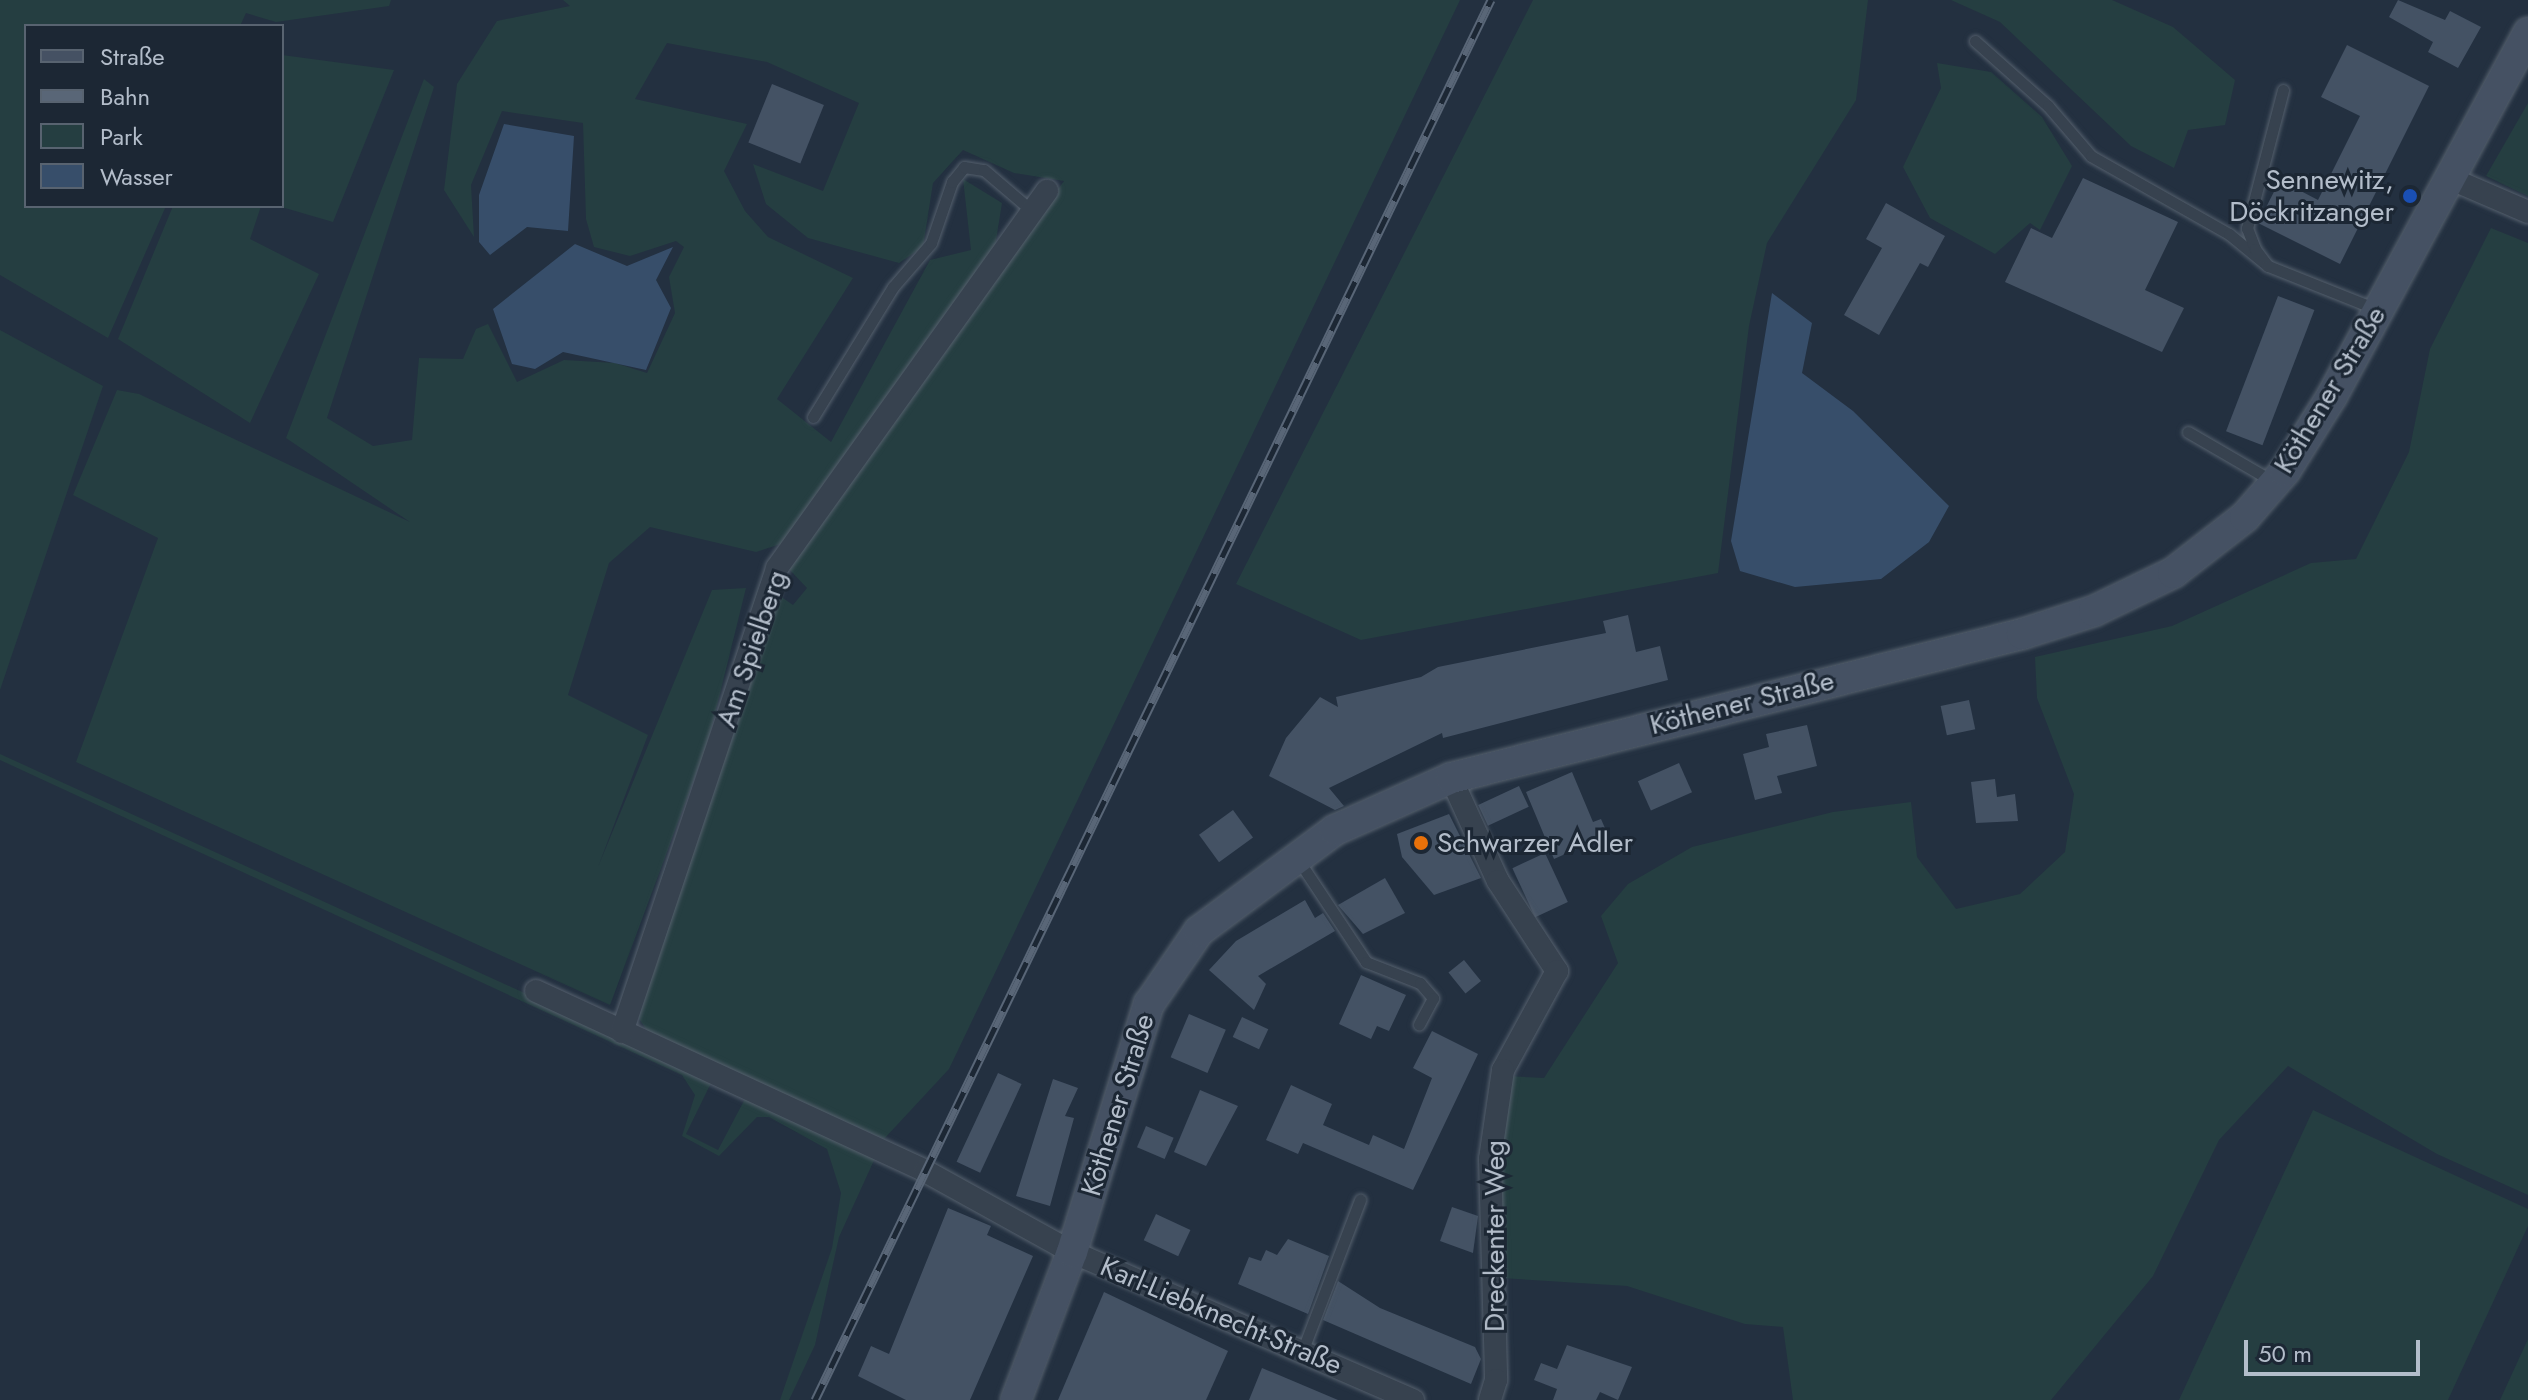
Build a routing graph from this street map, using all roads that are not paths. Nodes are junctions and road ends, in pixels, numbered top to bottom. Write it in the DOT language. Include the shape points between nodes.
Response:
graph roads {
  1 [pos="2528,33"];
  2 [pos="1975,41"];
  3 [pos="2283,90"];
  4 [pos="2449,178"];
  5 [pos="1047,191"];
  6 [pos="1032,211"];
  7 [pos="2528,212"];
  8 [pos="2268,266"];
  9 [pos="2378,310"];
  10 [pos="813,417"];
  11 [pos="2188,432"];
  12 [pos="2275,482"];
  13 [pos="1451,778"];
  14 [pos="1295,855"];
  15 [pos="536,991"];
  16 [pos="1419,1024"];
  17 [pos="622,1032"];
  18 [pos="1360,1200"];
  19 [pos="1072,1252"];
  20 [pos="1302,1352"];
  21 [pos="1016,1400"];
  22 [pos="1413,1400"];
  23 [pos="1490,1400"];
  1 -- 4 [label="main road, Köthener Straße"];
  2 -- 8 [label="lane" via="2048,106 2091,156 2229,234"];
  3 -- 8 [label="lane" via="2247,228"];
  4 -- 7 [label="street"];
  4 -- 9 [label="main road, Köthener Straße"];
  5 -- 6 [label="street, Am Spielberg"];
  6 -- 10 [label="lane" via="984,170 964,167 952,182 931,243 893,287"];
  6 -- 17 [label="street, Am Spielberg" via="777,568"];
  8 -- 9 [label="lane"];
  9 -- 12 [label="main road, Köthener Straße" via="2332,396"];
  11 -- 12 [label="lane"];
  12 -- 13 [label="main road, Köthener Straße" via="2245,517 2173,573 2094,611"];
  13 -- 14 [label="main road, Köthener Straße" via="1370,811"];
  13 -- 23 [label="street, Dreckenter Weg" via="1498,881 1557,971 1503,1070 1490,1159 1496,1380"];
  14 -- 16 [label="lane" via="1366,962 1420,983 1433,998"];
  14 -- 19 [label="main road, Köthener Straße" via="1199,931 1149,1004"];
  15 -- 17 [label="street"];
  17 -- 19 [label="street" via="925,1171"];
  18 -- 20 [label="lane"];
  19 -- 20 [label="street, Karl-Liebknecht-Straße"];
  19 -- 21 [label="main road, Köthener Straße"];
  20 -- 22 [label="street, Karl-Liebknecht-Straße"];
}
